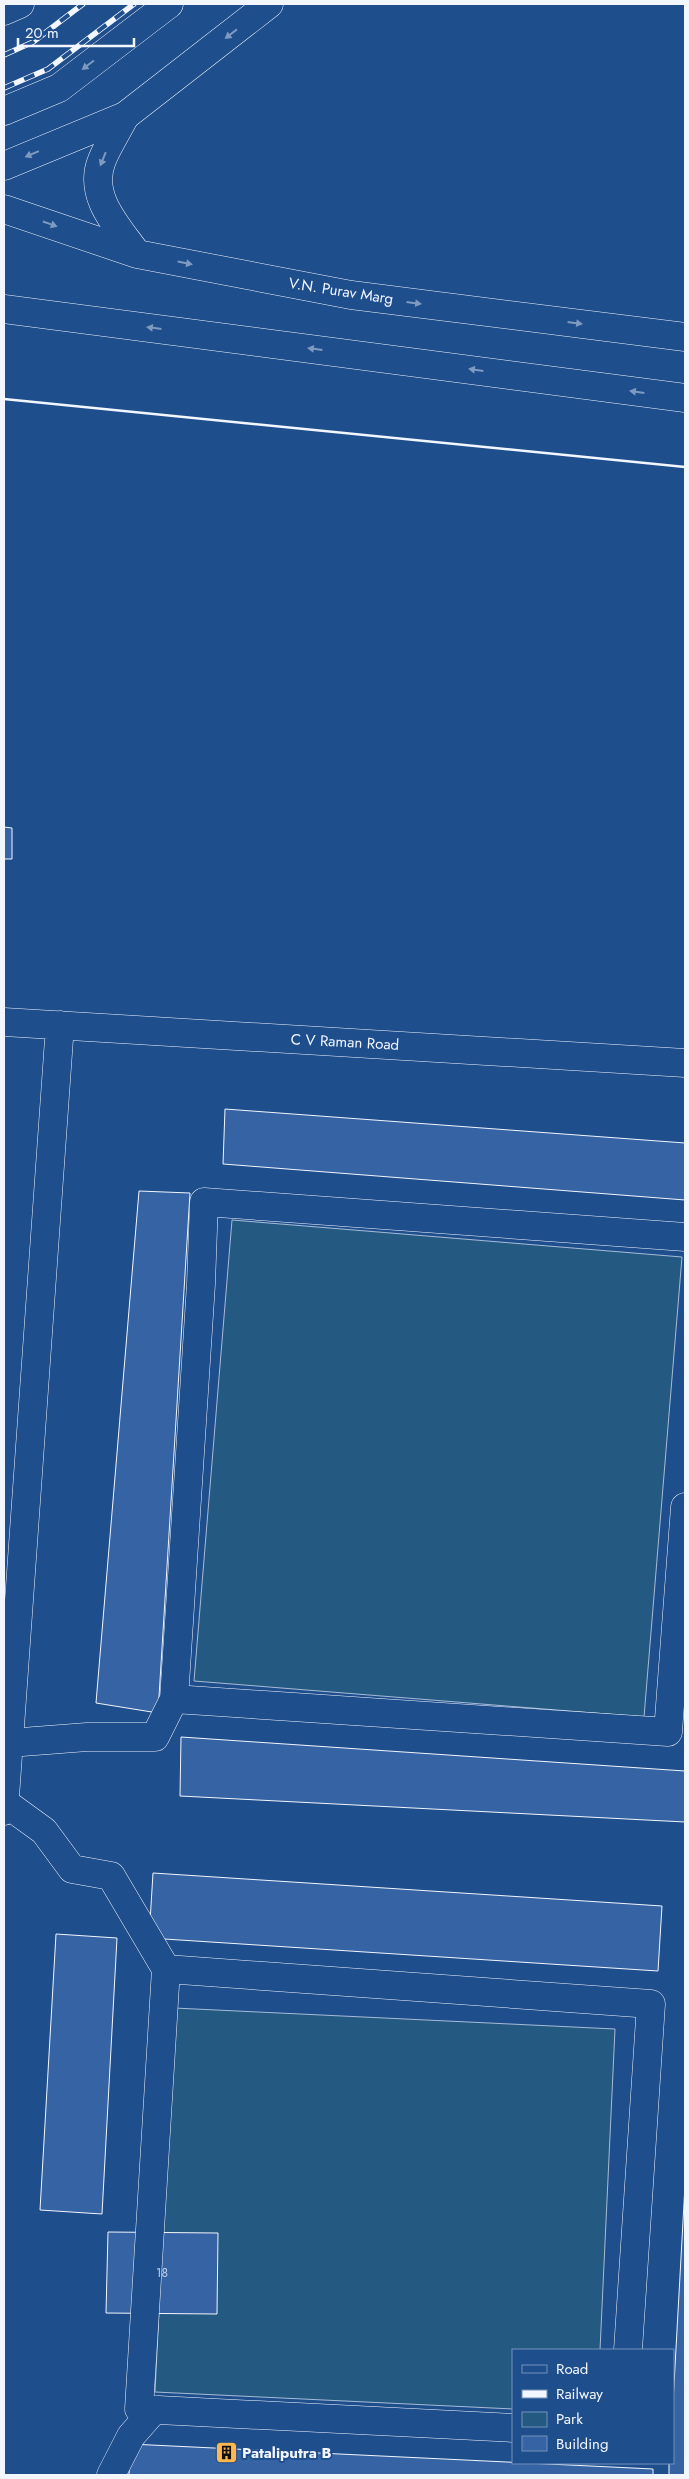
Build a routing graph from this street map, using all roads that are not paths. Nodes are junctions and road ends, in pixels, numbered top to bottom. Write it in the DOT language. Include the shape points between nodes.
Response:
graph roads {
  1 [pos="20,4"];
  2 [pos="169,4"];
  3 [pos="269,4"];
  4 [pos="4,12"];
  5 [pos="4,112"];
  6 [pos="125,116"];
  7 [pos="4,166"];
  8 [pos="4,208"];
  9 [pos="137,254"];
  10 [pos="4,309"];
  11 [pos="685,337"];
  12 [pos="685,398"];
  13 [pos="4,1022"];
  14 [pos="60,1025"];
  15 [pos="685,1062"];
  16 [pos="685,1237"];
  17 [pos="685,1507"];
  18 [pos="174,1699"];
  19 [pos="677,1737"];
  20 [pos="9,1743"];
  21 [pos="4,1802"];
  22 [pos="4,1811"];
  23 [pos="166,1969"];
  24 [pos="628,2349"];
  25 [pos="154,2410"];
  26 [pos="512,2428"];
  27 [pos="112,2475"];
  1 -- 4 [label="main road"];
  2 -- 5 [label="main road, one-way" via="59,88"];
  3 -- 6 [label="main road, one-way"];
  6 -- 7 [label="main road, one-way"];
  6 -- 9 [label="main road, one-way" via="101,162 97,184 103,206"];
  8 -- 9 [label="main road, V.N. Purav Marg, one-way"];
  9 -- 11 [label="main road, V.N. Purav Marg, one-way" via="351,295"];
  12 -- 10 [label="main road, one-way"];
  13 -- 14 [label="main road, C V Raman Road"];
  14 -- 15 [label="main road, C V Raman Road"];
  14 -- 20 [label="main road"];
  16 -- 18 [label="main road" via="204,1202"];
  17 -- 19 [label="main road"];
  18 -- 19 [label="main road"];
  18 -- 20 [label="main road" via="155,1737"];
  20 -- 21 [label="main road"];
  21 -- 22 [label="main road"];
  21 -- 23 [label="main road" via="44,1831 72,1869 111,1876"];
  23 -- 24 [label="main road" via="651,2004"];
  23 -- 25 [label="main road" via="139,2409"];
  25 -- 26 [label="main road"];
  25 -- 27 [label="main road" via="131,2436"];
}
